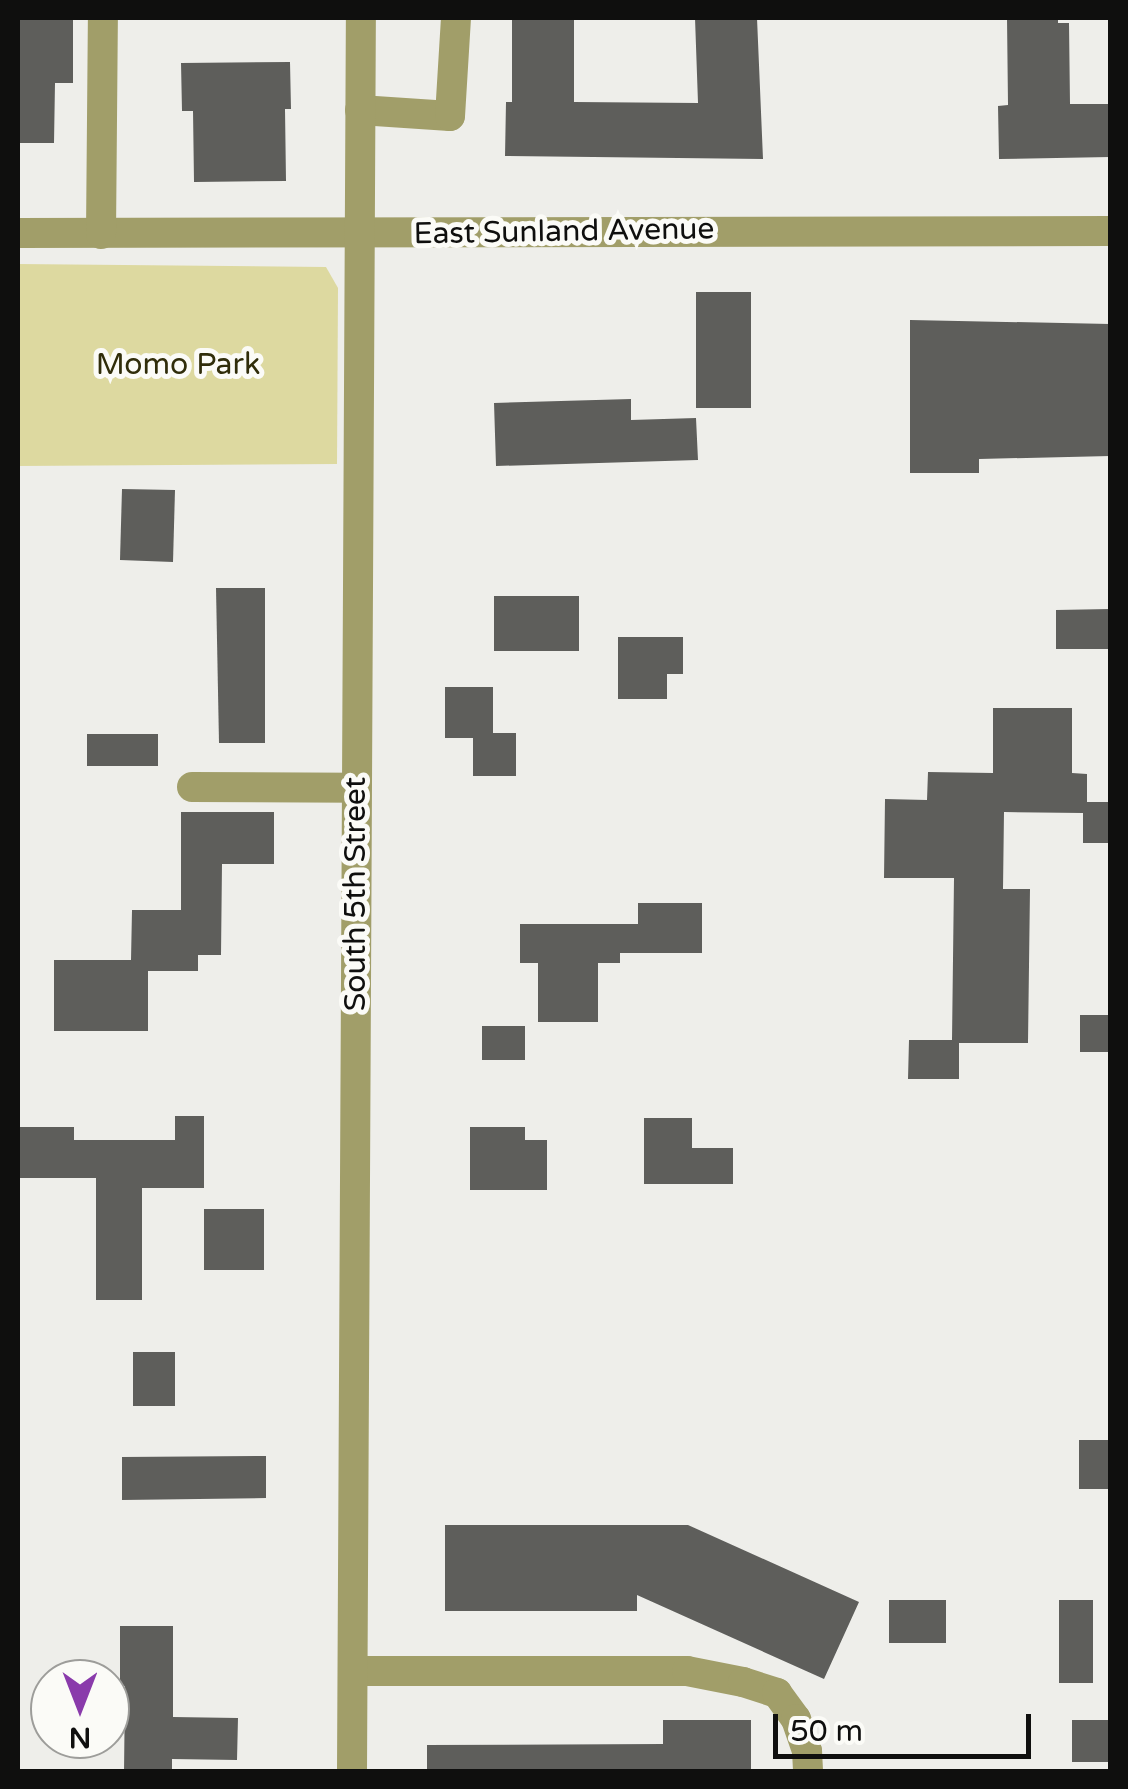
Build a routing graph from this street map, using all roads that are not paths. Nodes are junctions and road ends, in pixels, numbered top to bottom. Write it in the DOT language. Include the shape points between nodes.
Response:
graph roads {
  1 [pos="103,18"];
  2 [pos="361,18"];
  3 [pos="456,18"];
  4 [pos="360,110"];
  5 [pos="1110,231"];
  6 [pos="18,233"];
  7 [pos="101,234"];
  8 [pos="359,234"];
  9 [pos="192,787"];
  10 [pos="356,788"];
  11 [pos="352,1671"];
  12 [pos="352,1772"];
  13 [pos="808,1772"];
  1 -- 7 [label="street"];
  2 -- 4 [label="street, South 5th Street"];
  3 -- 4 [label="street" via="450,116"];
  4 -- 8 [label="street, South 5th Street"];
  5 -- 8 [label="street, East Sunland Avenue"];
  6 -- 7 [label="street, East Sunland Avenue"];
  7 -- 8 [label="street, East Sunland Avenue"];
  8 -- 10 [label="street, South 5th Street"];
  9 -- 10 [label="street"];
  10 -- 11 [label="street, South 5th Street"];
  11 -- 12 [label="street, South 5th Street"];
  11 -- 13 [label="street" via="687,1671 743,1682 777,1693 796,1719"];
}
